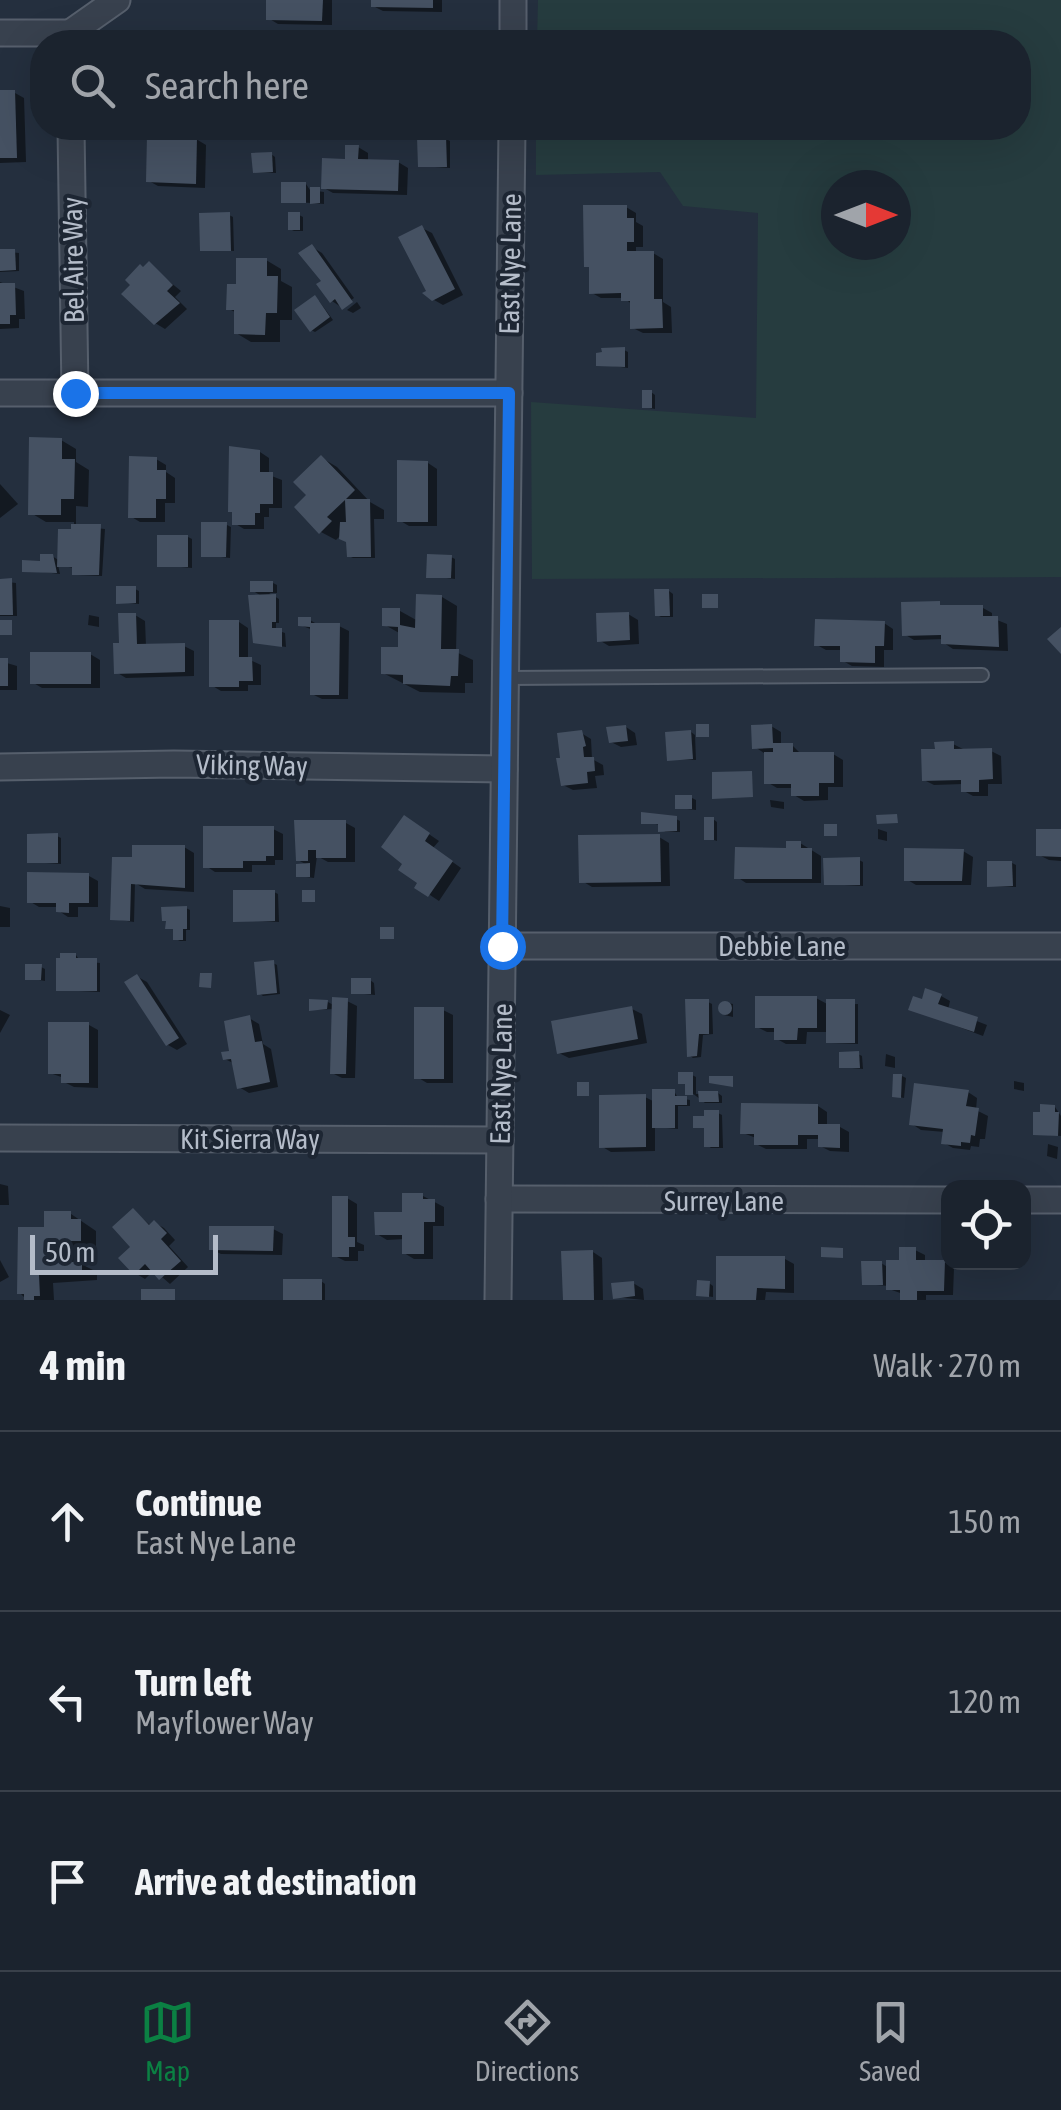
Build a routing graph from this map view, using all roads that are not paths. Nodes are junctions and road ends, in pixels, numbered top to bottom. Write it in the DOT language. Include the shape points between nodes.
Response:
graph roads {
  1 [pos="117,0"];
  2 [pos="513,0"];
  3 [pos="80,30"];
  4 [pos="513,30"];
  5 [pos="0,32"];
  6 [pos="30,35"];
  7 [pos="71,140"];
  8 [pos="512,140"];
  9 [pos="0,393"];
  10 [pos="75,393"];
  11 [pos="509,393"];
  12 [pos="982,675"];
  13 [pos="506,678"];
  14 [pos="0,766"];
  15 [pos="504,769"];
  16 [pos="502,946"];
  17 [pos="1061,946"];
  18 [pos="0,1138"];
  19 [pos="500,1140"];
  20 [pos="499,1199"];
  21 [pos="941,1200"];
  22 [pos="1031,1200"];
  23 [pos="1061,1200"];
  24 [pos="498,1300"];
  1 -- 3 [label="street"];
  2 -- 4 [label="street"];
  5 -- 6 [label="street"];
  7 -- 10 [label="street, Bel Aire Way"];
  8 -- 11 [label="street, East Nye Lane"];
  9 -- 10 [label="street"];
  10 -- 11 [label="street"];
  11 -- 13 [label="street, East Nye Lane"];
  12 -- 13 [label="lane"];
  13 -- 15 [label="street, East Nye Lane"];
  14 -- 15 [label="street, Viking Way"];
  15 -- 16 [label="street, East Nye Lane"];
  16 -- 17 [label="street, Debbie Lane"];
  16 -- 19 [label="street, East Nye Lane"];
  18 -- 19 [label="street, Kit Sierra Way"];
  19 -- 20 [label="street, East Nye Lane"];
  20 -- 21 [label="street, Surrey Lane"];
  20 -- 24 [label="street, East Nye Lane"];
  22 -- 23 [label="street"];
}
